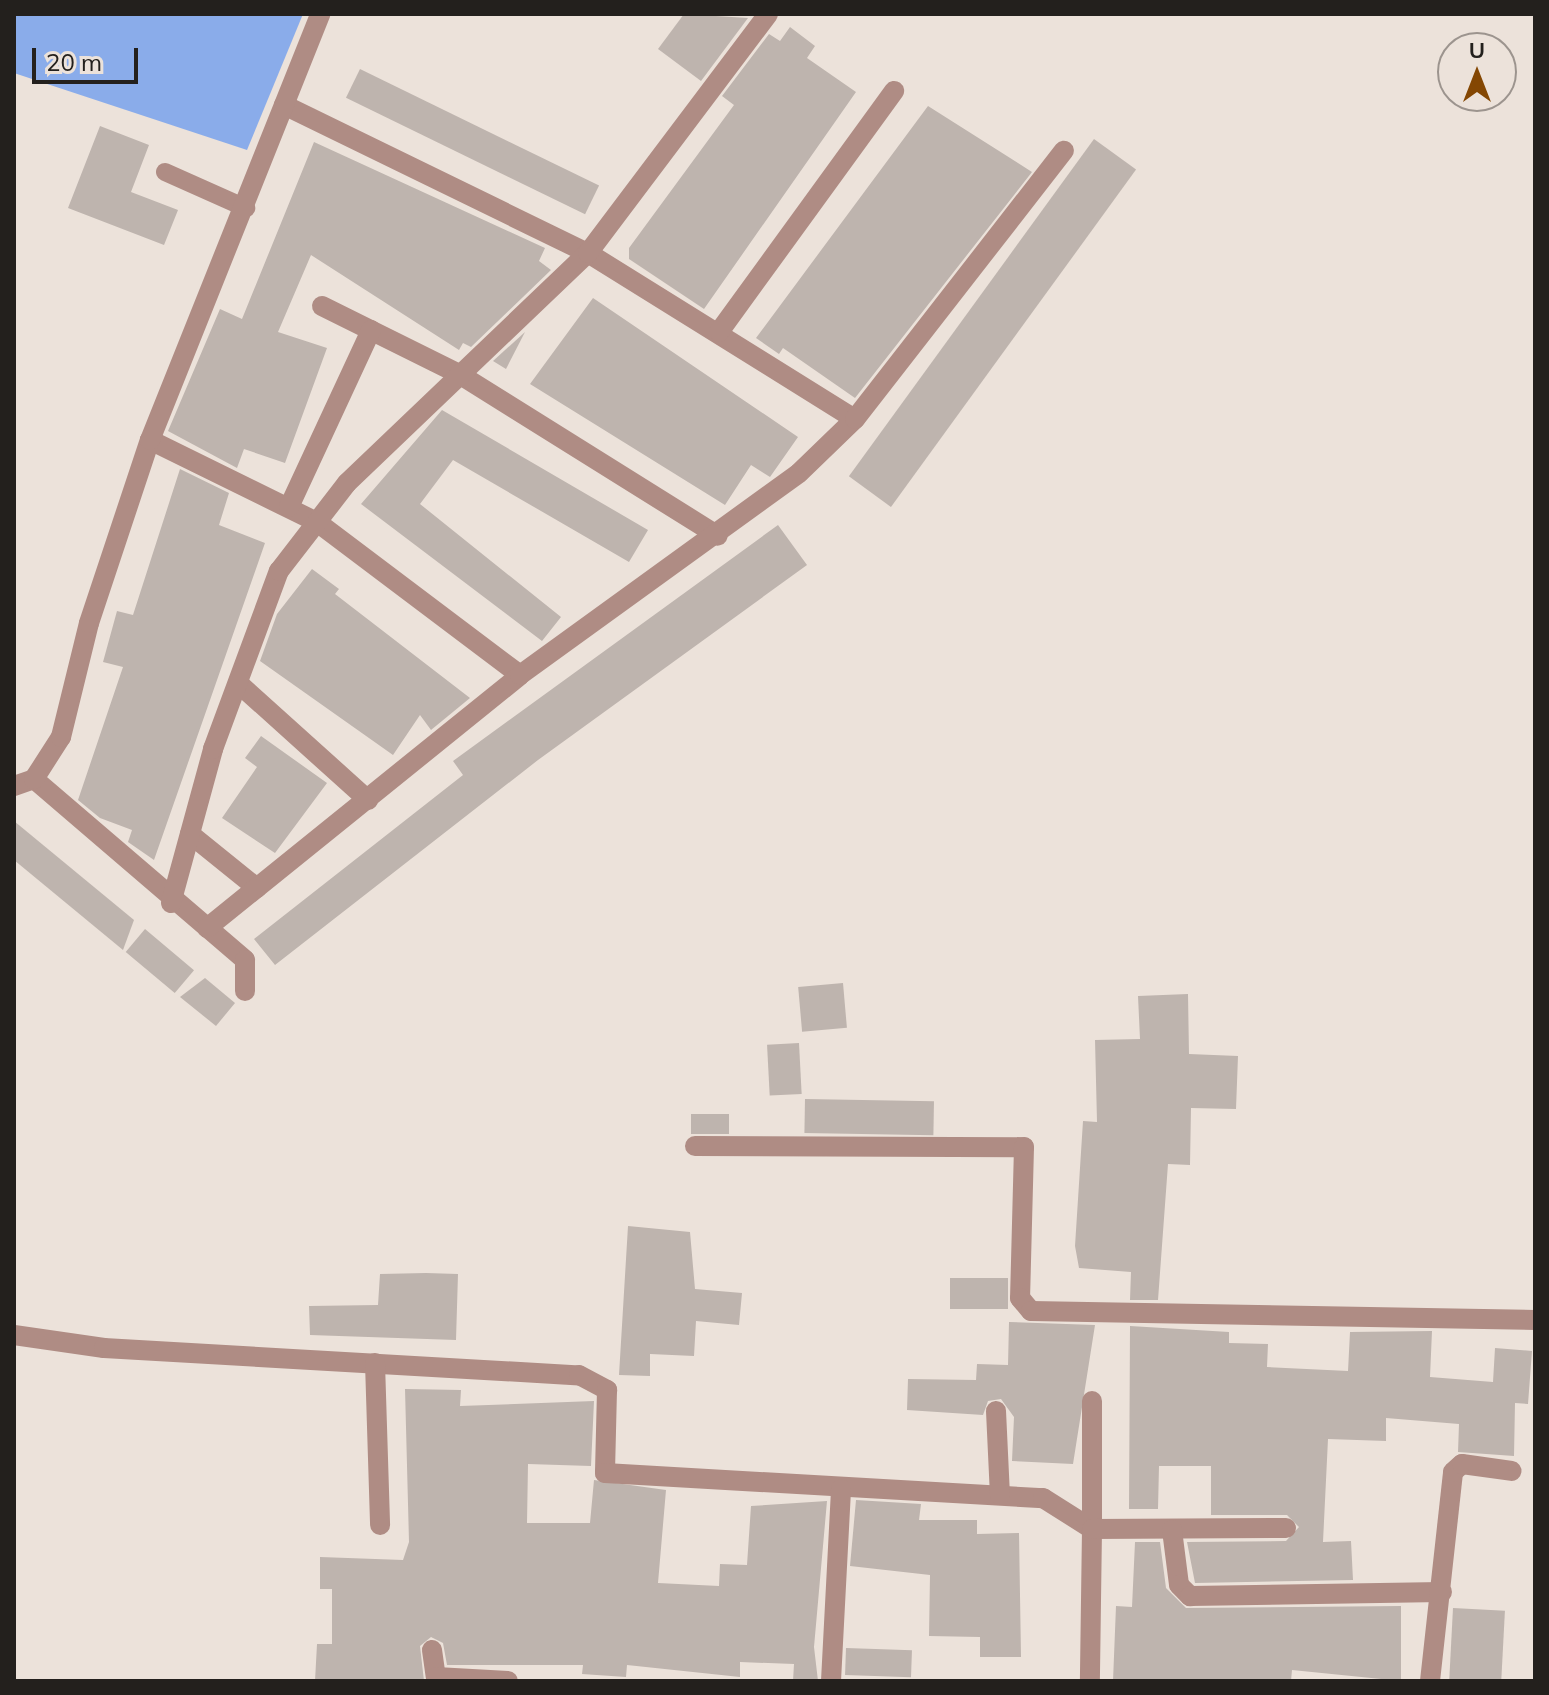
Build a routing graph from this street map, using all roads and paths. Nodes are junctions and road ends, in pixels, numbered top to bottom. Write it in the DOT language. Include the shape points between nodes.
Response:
graph roads {
  1 [pos="320,14"];
  2 [pos="768,14"];
  3 [pos="894,91"];
  4 [pos="284,105"];
  5 [pos="1064,151"];
  6 [pos="165,172"];
  7 [pos="246,208"];
  8 [pos="588,253"];
  9 [pos="322,306"];
  10 [pos="371,330"];
  11 [pos="719,332"];
  12 [pos="459,374"];
  13 [pos="855,419"];
  14 [pos="150,440"];
  15 [pos="289,507"];
  16 [pos="317,522"];
  17 [pos="718,536"];
  18 [pos="520,675"];
  19 [pos="238,683"];
  20 [pos="34,779"];
  21 [pos="14,786"];
  22 [pos="368,800"];
  23 [pos="190,834"];
  24 [pos="257,888"];
  25 [pos="171,903"];
  26 [pos="207,928"];
  27 [pos="245,991"];
  28 [pos="695,1146"];
  29 [pos="1535,1320"];
  30 [pos="14,1335"];
  31 [pos="375,1363"];
  32 [pos="1092,1401"];
  33 [pos="996,1411"];
  34 [pos="1512,1471"];
  35 [pos="841,1489"];
  36 [pos="1000,1495"];
  37 [pos="380,1525"];
  38 [pos="1286,1528"];
  39 [pos="1092,1529"];
  40 [pos="1172,1530"];
  41 [pos="1442,1592"];
  42 [pos="432,1650"];
  43 [pos="508,1681"];
  44 [pos="831,1681"];
  45 [pos="1090,1681"];
  46 [pos="1430,1681"];
  1 -- 4 [label="street"];
  2 -- 8 [label="street"];
  3 -- 11 [label="street"];
  4 -- 7 [label="street"];
  4 -- 8 [label="street"];
  5 -- 13 [label="street"];
  6 -- 7 [label="lane"];
  7 -- 14 [label="street"];
  8 -- 11 [label="street"];
  8 -- 12 [label="street"];
  9 -- 10 [label="street"];
  10 -- 12 [label="street"];
  10 -- 15 [label="street"];
  11 -- 13 [label="street"];
  12 -- 16 [label="street"];
  12 -- 17 [label="street"];
  13 -- 17 [label="street"];
  14 -- 15 [label="street"];
  14 -- 20 [label="street" via="89,623 61,737"];
  15 -- 16 [label="street"];
  16 -- 18 [label="street"];
  16 -- 19 [label="street" via="279,571"];
  17 -- 18 [label="street"];
  18 -- 22 [label="street"];
  19 -- 22 [label="street"];
  19 -- 23 [label="street"];
  20 -- 21 [label="street"];
  20 -- 25 [label="street"];
  22 -- 24 [label="street"];
  23 -- 24 [label="street"];
  23 -- 25 [label="street"];
  24 -- 26 [label="street"];
  25 -- 26 [label="street"];
  26 -- 27 [label="street" via="245,960"];
  28 -- 29 [label="street" via="1024,1147 1020,1298 1031,1311"];
  30 -- 31 [label="street" via="104,1348"];
  31 -- 35 [label="street" via="596,1379 608,1395 605,1473"];
  31 -- 37 [label="street"];
  32 -- 39 [label="street"];
  33 -- 36 [label="street"];
  34 -- 41 [label="street" via="1456,1466"];
  35 -- 36 [label="street"];
  35 -- 44 [label="street"];
  36 -- 39 [label="street" via="1064,1504"];
  38 -- 40 [label="street"];
  39 -- 40 [label="street"];
  39 -- 45 [label="street"];
  40 -- 41 [label="street" via="1179,1585 1190,1596"];
  41 -- 46 [label="street"];
  42 -- 43 [label="street" via="436,1677"];
}
